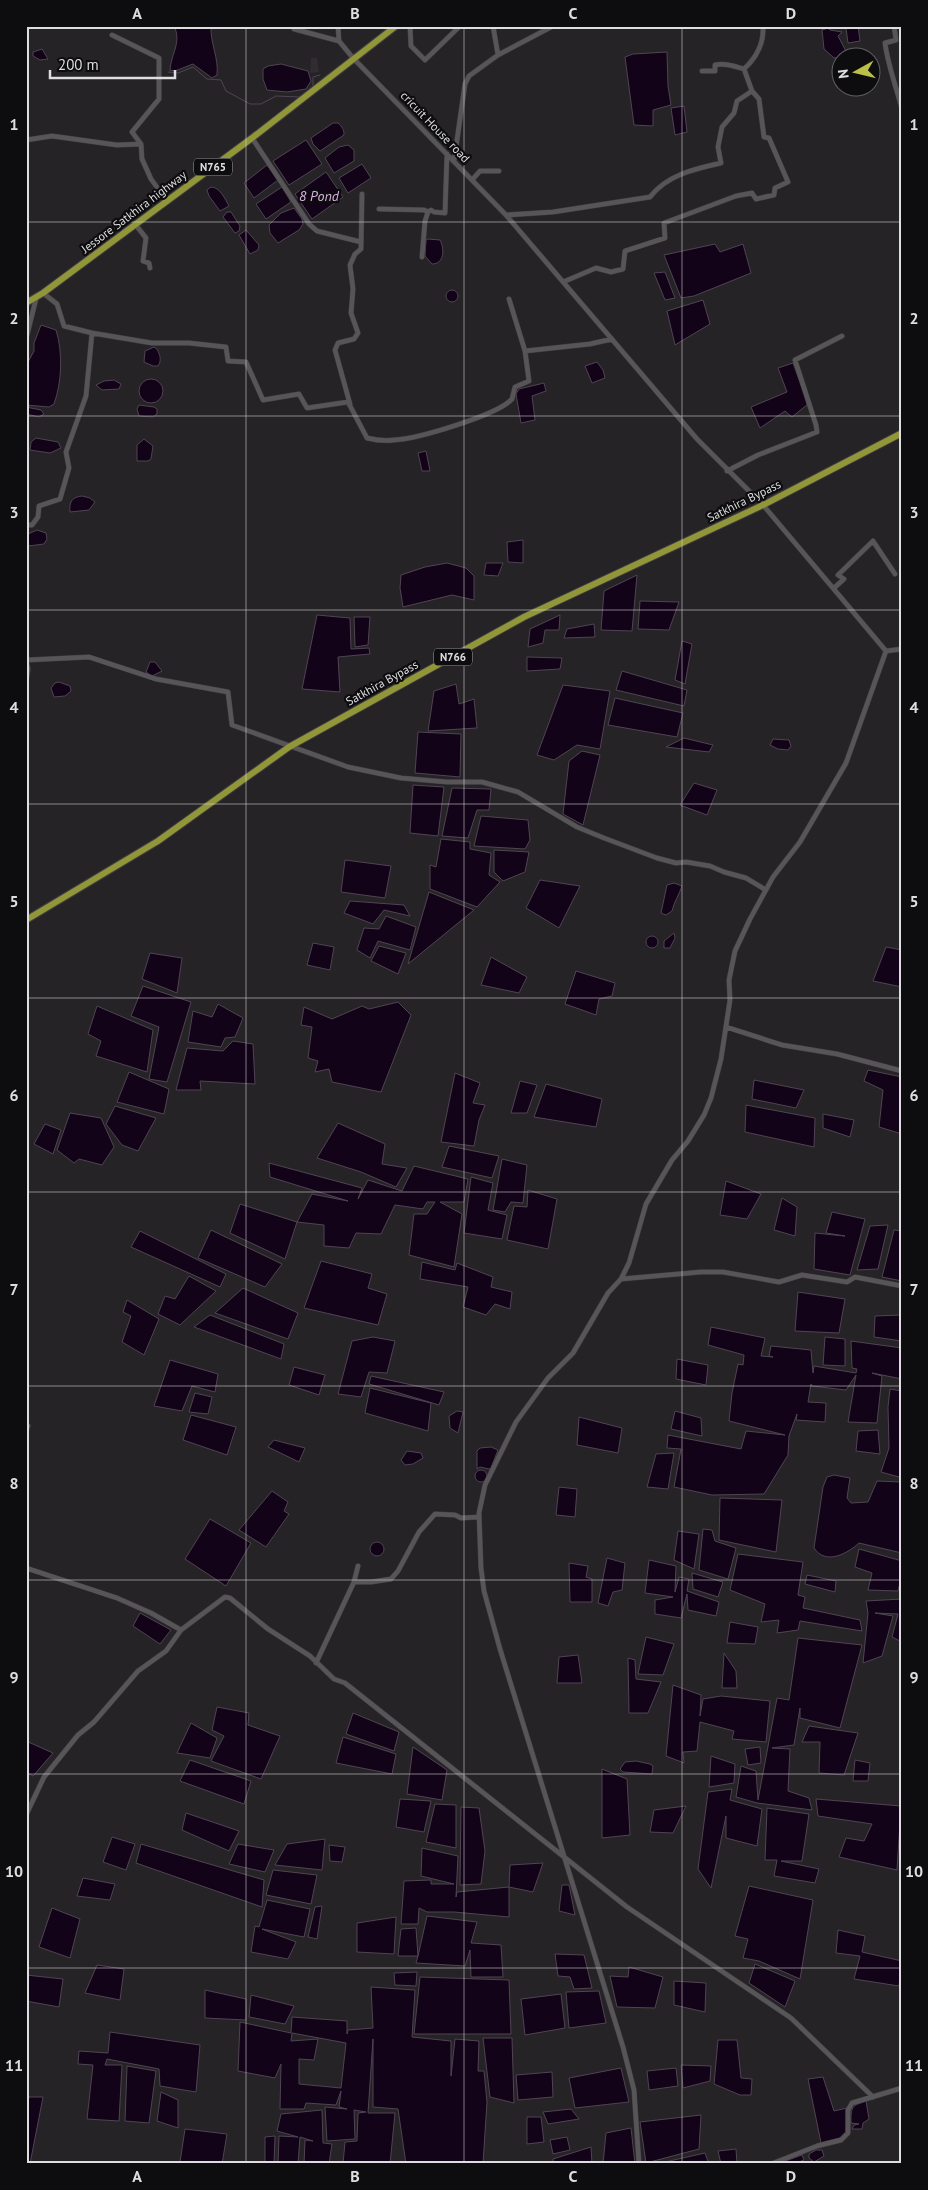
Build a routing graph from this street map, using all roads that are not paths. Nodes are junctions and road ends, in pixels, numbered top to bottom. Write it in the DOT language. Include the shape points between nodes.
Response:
graph roads {
  1 [pos="338,26"];
  2 [pos="396,26"];
  3 [pos="410,26"];
  4 [pos="460,26"];
  5 [pos="493,26"];
  6 [pos="553,26"];
  7 [pos="763,26"];
  8 [pos="894,26"];
  9 [pos="294,29"];
  10 [pos="112,35"];
  11 [pos="339,41"];
  12 [pos="498,55"];
  13 [pos="353,58"];
  14 [pos="744,69"];
  15 [pos="702,71"];
  16 [pos="752,91"];
  17 [pos="902,109"];
  18 [pos="252,138"];
  19 [pos="26,140"];
  20 [pos="141,144"];
  21 [pos="447,154"];
  22 [pos="454,162"];
  23 [pos="499,171"];
  24 [pos="472,180"];
  25 [pos="362,194"];
  26 [pos="167,201"];
  27 [pos="379,209"];
  28 [pos="428,212"];
  29 [pos="506,215"];
  30 [pos="135,224"];
  31 [pos="361,242"];
  32 [pos="422,257"];
  33 [pos="150,268"];
  34 [pos="563,282"];
  35 [pos="43,293"];
  36 [pos="36,299"];
  37 [pos="508,299"];
  38 [pos="26,303"];
  39 [pos="92,333"];
  40 [pos="842,336"];
  41 [pos="26,339"];
  42 [pos="612,339"];
  43 [pos="525,351"];
  44 [pos="350,404"];
  45 [pos="902,433"];
  46 [pos="727,471"];
  47 [pos="763,506"];
  48 [pos="26,525"];
  49 [pos="895,574"];
  50 [pos="834,588"];
  51 [pos="902,649"];
  52 [pos="886,651"];
  53 [pos="26,659"];
  54 [pos="26,682"];
  55 [pos="289,747"];
  56 [pos="766,890"];
  57 [pos="26,920"];
  58 [pos="726,1027"];
  59 [pos="902,1070"];
  60 [pos="621,1279"];
  61 [pos="902,1286"];
  62 [pos="26,1425"];
  63 [pos="26,1432"];
  64 [pos="479,1517"];
  65 [pos="358,1566"];
  66 [pos="26,1568"];
  67 [pos="354,1582"];
  68 [pos="181,1630"];
  69 [pos="316,1663"];
  70 [pos="26,1815"];
  71 [pos="563,1855"];
  72 [pos="902,2088"];
  73 [pos="873,2097"];
  74 [pos="639,2164"];
  75 [pos="771,2164"];
  1 -- 11 [label="street"];
  2 -- 13 [label="highway, Jessore Satkhira highway / N765"];
  3 -- 4 [label="street" via="411,46 424,60"];
  5 -- 12 [label="street"];
  6 -- 12 [label="street"];
  7 -- 14 [label="street" via="764,37 752,61"];
  8 -- 17 [label="street" via="896,40 884,43"];
  9 -- 11 [label="street"];
  10 -- 20 [label="street" via="158,58 159,99 132,132"];
  11 -- 13 [label="street, cricuit House road"];
  12 -- 22 [label="street" via="469,76 465,84"];
  13 -- 18 [label="highway, Jessore Satkhira highway / N765"];
  13 -- 21 [label="street, cricuit House road"];
  14 -- 15 [label="street" via="722,64 715,65 715,71"];
  14 -- 16 [label="street"];
  16 -- 29 [label="street" via="737,101 734,113 722,127 718,148 721,163 662,183 650,197 553,212"];
  16 -- 34 [label="street" via="759,99 764,137 769,138 788,182 775,188 774,195 756,199 752,193 736,196 664,223 665,238 625,251 623,269 611,272 596,268"];
  18 -- 26 [label="highway, Jessore Satkhira highway / N765"];
  18 -- 31 [label="street" via="309,224 317,231"];
  19 -- 20 [label="street" via="52,136 117,145"];
  20 -- 26 [label="street" via="142,158 151,180"];
  21 -- 22 [label="street, cricuit House road"];
  21 -- 28 [label="street" via="444,213"];
  22 -- 24 [label="street, cricuit House road"];
  23 -- 24 [label="street" via="480,171"];
  24 -- 29 [label="street, cricuit House road"];
  25 -- 31 [label="street"];
  26 -- 30 [label="highway, Jessore Satkhira highway / N765"];
  27 -- 28 [label="street"];
  28 -- 32 [label="street"];
  29 -- 34 [label="street, cricuit House road"];
  30 -- 33 [label="street" via="146,238 143,261 149,263"];
  30 -- 35 [label="highway, Jessore Satkhira highway / N765"];
  31 -- 44 [label="street" via="361,249 350,265 352,313 358,333 354,339 338,343 335,350"];
  34 -- 42 [label="street, cricuit House road"];
  35 -- 36 [label="highway, Jessore Satkhira highway / N765"];
  35 -- 39 [label="street" via="57,304 64,326"];
  36 -- 38 [label="highway, Jessore Satkhira highway / N765"];
  36 -- 41 [label="street"];
  37 -- 43 [label="street"];
  39 -- 44 [label="street" via="152,343 226,347 228,361 246,362 263,400 299,394 307,408 344,401"];
  39 -- 48 [label="street" via="86,396 66,452 69,468 60,499 39,506 38,517 32,525"];
  40 -- 46 [label="street" via="795,360 817,432"];
  42 -- 43 [label="street"];
  42 -- 46 [label="street, cricuit House road"];
  43 -- 44 [label="street" via="529,381 515,388 508,403 436,431 393,440 367,438"];
  45 -- 47 [label="highway, Satkhira Bypass / N766"];
  46 -- 47 [label="street, cricuit House road"];
  47 -- 50 [label="street, cricuit House road"];
  47 -- 55 [label="highway, Satkhira Bypass / N766" via="524,617"];
  49 -- 50 [label="street" via="873,541 838,575 844,579"];
  50 -- 52 [label="street, cricuit House road"];
  51 -- 52 [label="street"];
  52 -- 56 [label="street" via="846,763 800,842"];
  53 -- 54 [label="street"];
  53 -- 55 [label="street" via="89,657 156,679 228,692 232,725"];
  55 -- 56 [label="street" via="348,767 401,778 482,782 502,787 518,792 577,827 604,838 657,858 710,866 746,878"];
  55 -- 57 [label="highway, Satkhira Bypass / N766" via="158,841"];
  56 -- 58 [label="street" via="735,951 729,980"];
  58 -- 59 [label="street" via="782,1044"];
  58 -- 60 [label="street" via="713,1090 704,1115 646,1204 629,1263"];
  60 -- 61 [label="street" via="723,1272 779,1282 802,1275 846,1282 855,1277"];
  60 -- 64 [label="street" via="608,1294 573,1354 539,1389 510,1431 485,1486"];
  62 -- 63 [label="street"];
  64 -- 67 [label="street" via="435,1514 391,1579"];
  64 -- 71 [label="street" via="484,1591"];
  65 -- 67 [label="street"];
  66 -- 68 [label="street" via="117,1598"];
  67 -- 69 [label="street"];
  68 -- 69 [label="street" via="225,1597 230,1598"];
  68 -- 70 [label="street" via="166,1651 138,1671 94,1722 78,1734 44,1777"];
  69 -- 71 [label="street"];
  71 -- 73 [label="street" via="628,1907 791,2018"];
  71 -- 74 [label="street" via="634,2090"];
  72 -- 73 [label="street"];
  73 -- 75 [label="street" via="852,2103 848,2110 848,2133 842,2140 816,2146"];
}
